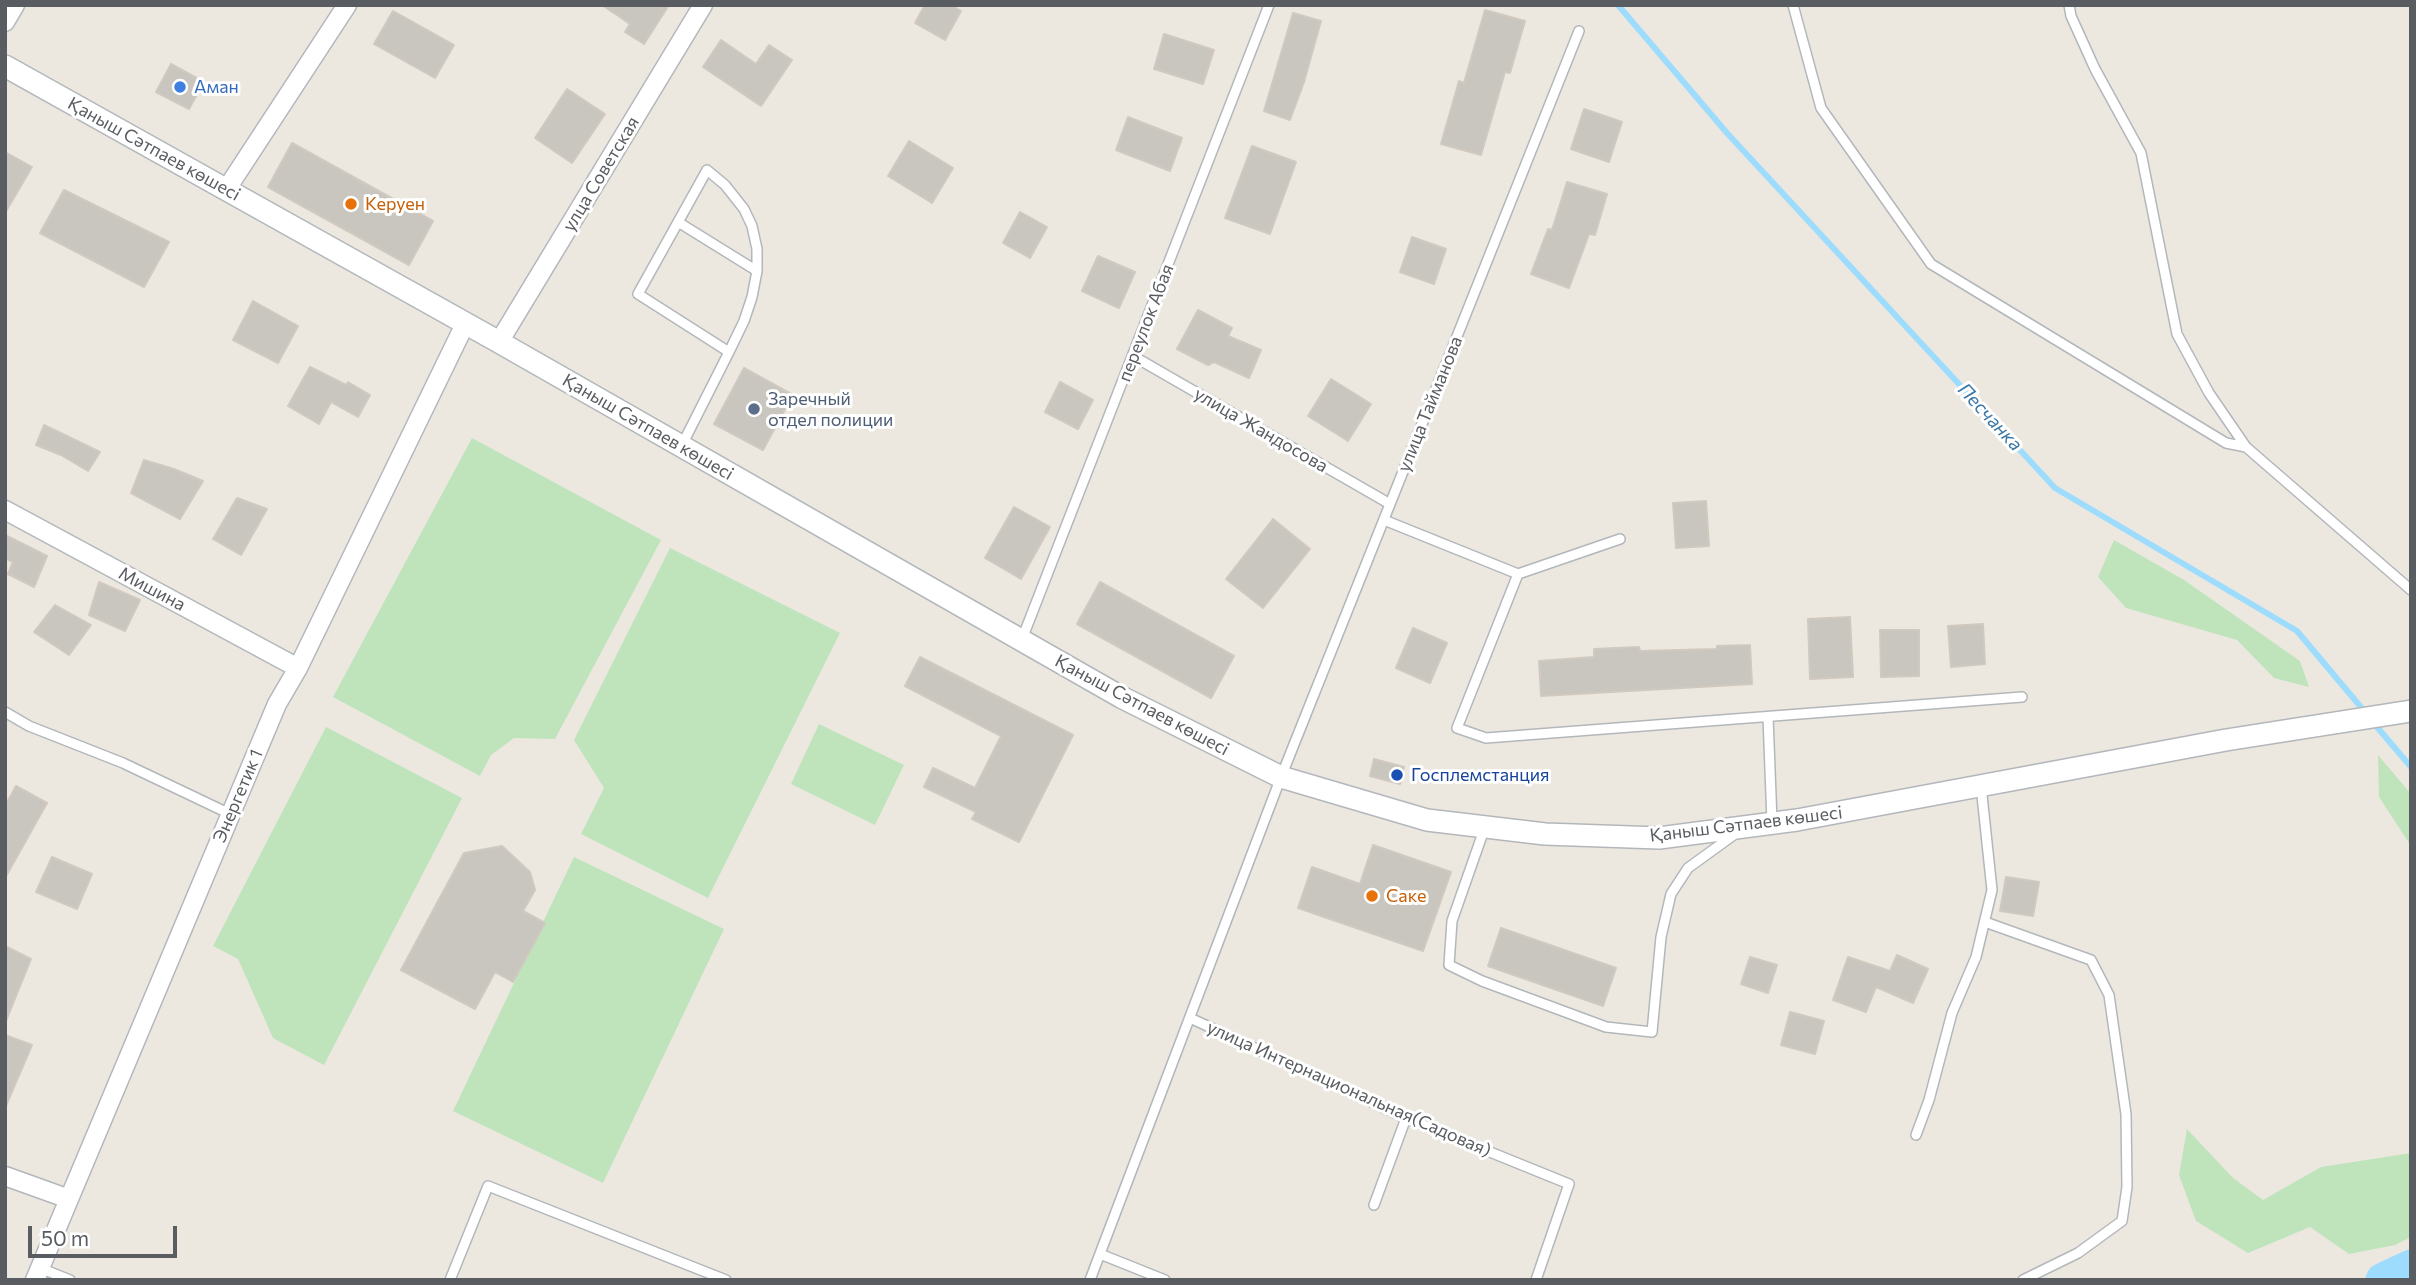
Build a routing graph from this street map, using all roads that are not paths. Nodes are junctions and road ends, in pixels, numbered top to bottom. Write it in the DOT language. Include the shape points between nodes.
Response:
graph roads {
  1 [pos="15,5"];
  2 [pos="347,5"];
  3 [pos="703,5"];
  4 [pos="1269,5"];
  5 [pos="1793,5"];
  6 [pos="2069,5"];
  7 [pos="5,22"];
  8 [pos="1579,31"];
  9 [pos="5,66"];
  10 [pos="226,190"];
  11 [pos="678,222"];
  12 [pos="757,271"];
  13 [pos="465,324"];
  14 [pos="499,342"];
  15 [pos="729,352"];
  16 [pos="1133,356"];
  17 [pos="681,446"];
  18 [pos="2246,447"];
  19 [pos="1390,504"];
  20 [pos="5,510"];
  21 [pos="1384,520"];
  22 [pos="1620,539"];
  23 [pos="1518,574"];
  24 [pos="2411,590"];
  25 [pos="1022,640"];
  26 [pos="298,668"];
  27 [pos="2022,697"];
  28 [pos="2411,711"];
  29 [pos="5,712"];
  30 [pos="1768,717"];
  31 [pos="1281,777"];
  32 [pos="1981,786"];
  33 [pos="230,814"];
  34 [pos="1772,823"];
  35 [pos="1485,827"];
  36 [pos="1745,827"];
  37 [pos="1985,922"];
  38 [pos="1190,1017"];
  39 [pos="1406,1118"];
  40 [pos="1916,1135"];
  41 [pos="5,1176"];
  42 [pos="69,1199"];
  43 [pos="1374,1205"];
  44 [pos="1100,1254"];
  45 [pos="38,1274"];
  46 [pos="69,1280"];
  47 [pos="450,1280"];
  48 [pos="726,1280"];
  49 [pos="1090,1280"];
  50 [pos="1166,1280"];
  51 [pos="1536,1280"];
  52 [pos="2023,1280"];
  1 -- 7 [label="street"];
  2 -- 10 [label="street"];
  3 -- 14 [label="street, улца Советская"];
  4 -- 16 [label="lane, переулок Абая"];
  5 -- 18 [label="lane" via="1821,108 1931,264 2226,443"];
  6 -- 18 [label="lane" via="2095,69 2140,153 2176,334"];
  8 -- 19 [label="lane, улица Тайманова"];
  9 -- 10 [label="street, Қаныш Сәтпаев көшесі"];
  10 -- 13 [label="street, Қаныш Сәтпаев көшесі"];
  11 -- 12 [label="lane"];
  11 -- 12 [label="lane" via="707,170 744,209 757,249"];
  11 -- 15 [label="lane" via="638,294"];
  12 -- 15 [label="lane" via="748,309"];
  13 -- 14 [label="street, Қаныш Сәтпаев көшесі"];
  13 -- 26 [label="street, Энергетик 1"];
  14 -- 17 [label="street, Қаныш Сәтпаев көшесі"];
  15 -- 17 [label="lane"];
  16 -- 19 [label="lane, улица Жандосова"];
  16 -- 25 [label="lane, переулок Абая"];
  17 -- 25 [label="street, Қаныш Сәтпаев көшесі"];
  18 -- 24 [label="lane"];
  19 -- 21 [label="lane, улица Тайманова"];
  20 -- 26 [label="street, Мишина"];
  21 -- 23 [label="lane"];
  21 -- 31 [label="lane, улица Тайманова"];
  22 -- 23 [label="lane"];
  23 -- 30 [label="lane" via="1457,728 1486,738"];
  25 -- 31 [label="street, Қаныш Сәтпаев көшесі" via="1121,697"];
  26 -- 33 [label="street, Энергетик 1" via="276,704"];
  27 -- 30 [label="lane"];
  28 -- 32 [label="street, Қаныш Сәтпаев көшесі"];
  29 -- 33 [label="lane"];
  30 -- 34 [label="lane"];
  31 -- 35 [label="street, Қаныш Сәтпаев көшесі" via="1427,820"];
  31 -- 38 [label="lane, улица Тайманова"];
  32 -- 34 [label="street, Қаныш Сәтпаев көшесі"];
  32 -- 37 [label="lane" via="1992,890"];
  33 -- 42 [label="street, Энергетик 1"];
  34 -- 36 [label="street, Қаныш Сәтпаев көшесі"];
  35 -- 36 [label="street, Қаныш Сәтпаев көшесі" via="1659,838"];
  35 -- 36 [label="lane" via="1452,921 1449,965 1606,1027 1652,1032 1661,937 1671,894 1688,868"];
  37 -- 40 [label="lane"];
  37 -- 52 [label="lane" via="2091,960 2109,995 2126,1114 2127,1187 2122,1221 2078,1253"];
  38 -- 39 [label="lane, улица Интернациональная(Садовая)"];
  38 -- 44 [label="lane, улица Тайманова"];
  39 -- 43 [label="lane"];
  39 -- 51 [label="lane, улица Интернациональная(Садовая)" via="1569,1184"];
  41 -- 42 [label="street"];
  42 -- 45 [label="street, Энергетик 1"];
  44 -- 49 [label="lane, улица Тайманова"];
  44 -- 50 [label="lane"];
  45 -- 46 [label="lane"];
  47 -- 48 [label="lane" via="488,1186"];
}
